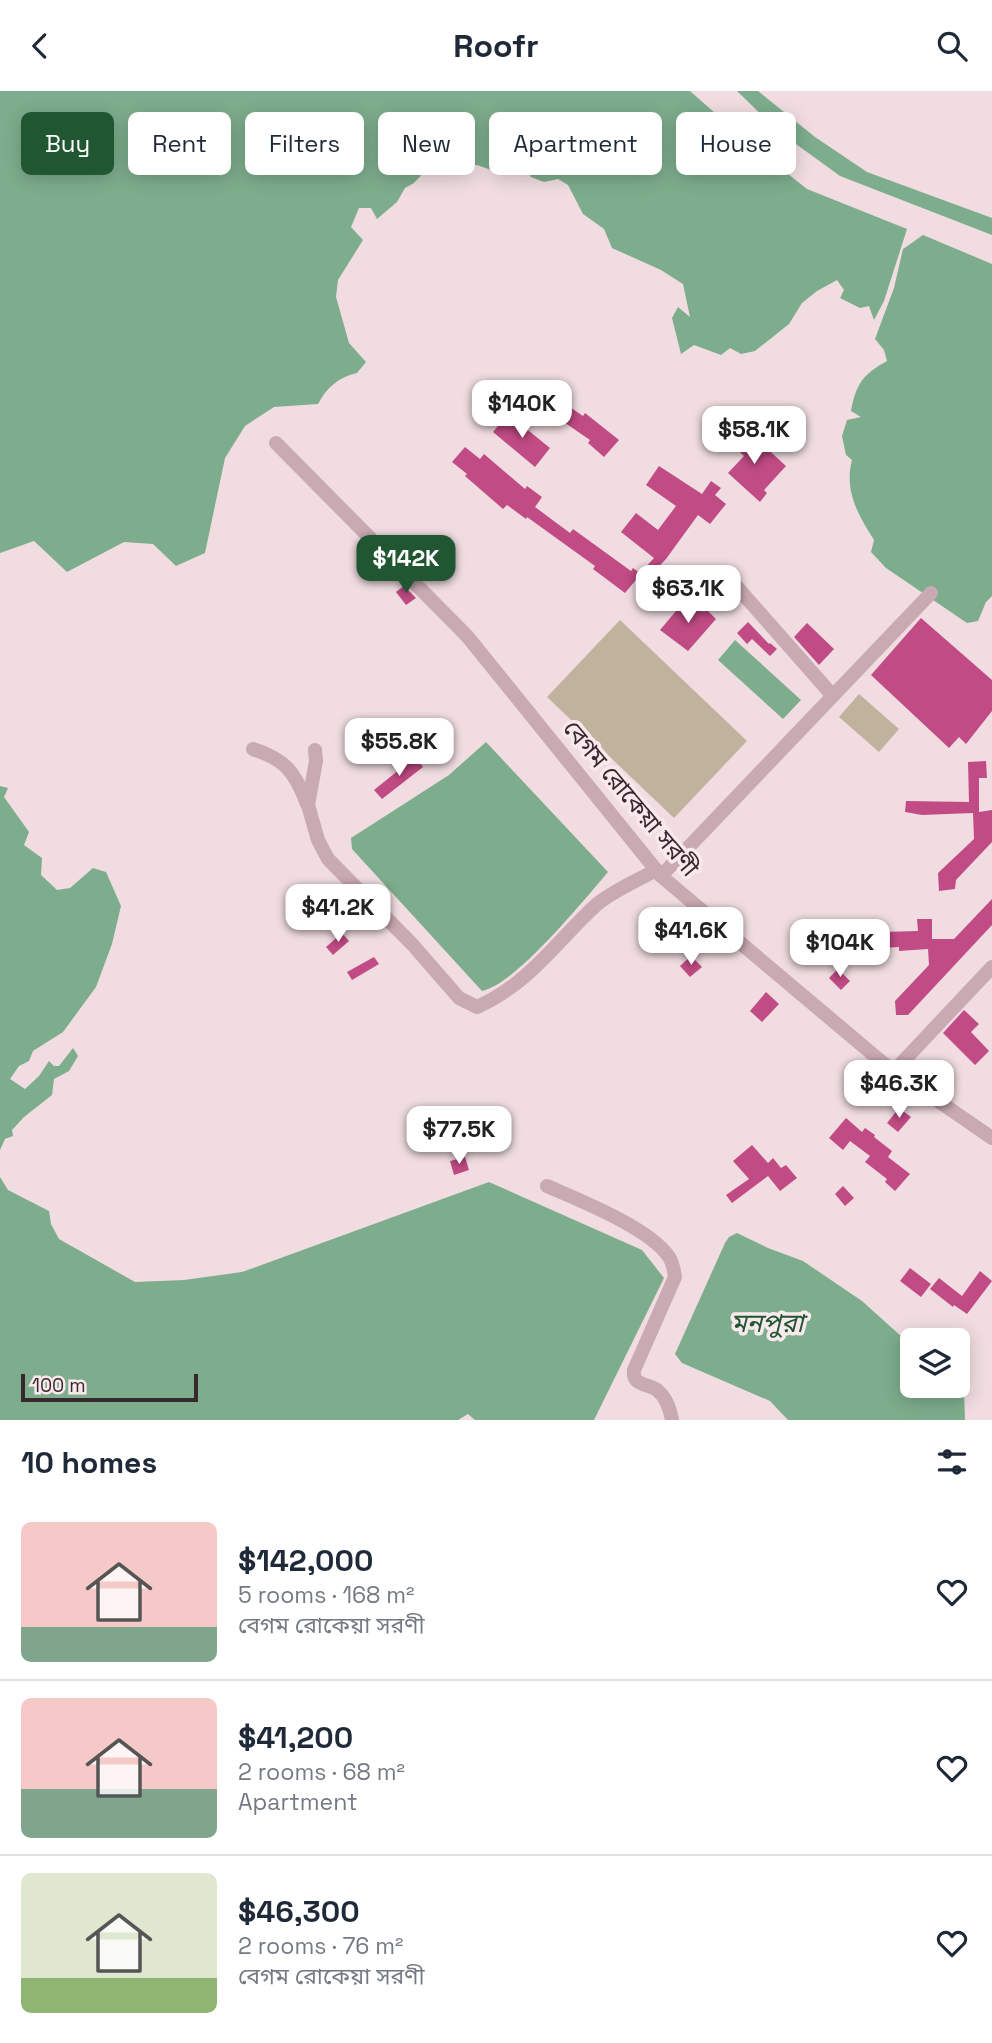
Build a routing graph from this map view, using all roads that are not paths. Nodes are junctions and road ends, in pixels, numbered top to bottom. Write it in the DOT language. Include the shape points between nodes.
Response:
graph roads {
  1 [pos="276,443"];
  2 [pos="729,578"];
  3 [pos="932,593"];
  4 [pos="833,696"];
  5 [pos="253,749"];
  6 [pos="315,751"];
  7 [pos="308,805"];
  8 [pos="659,873"];
  9 [pos="992,967"];
  10 [pos="895,1070"];
  11 [pos="992,1138"];
  12 [pos="547,1186"];
  13 [pos="672,1420"];
  1 -- 8 [label="street, বেগম রোকেয়া সরণী" via="467,636"];
  2 -- 4 [label="street"];
  3 -- 4 [label="street"];
  4 -- 8 [label="street"];
  5 -- 7 [label="street" via="286,765"];
  6 -- 7 [label="street"];
  7 -- 8 [label="street" via="328,859 459,998 477,1007 534,970 597,904"];
  8 -- 10 [label="street, বেগম রোকেয়া সরণী"];
  9 -- 10 [label="street"];
  10 -- 11 [label="street, বেগম রোকেয়া সরণী"];
  12 -- 13 [label="street" via="642,1233 668,1255 675,1277 633,1377 656,1389"];
}
